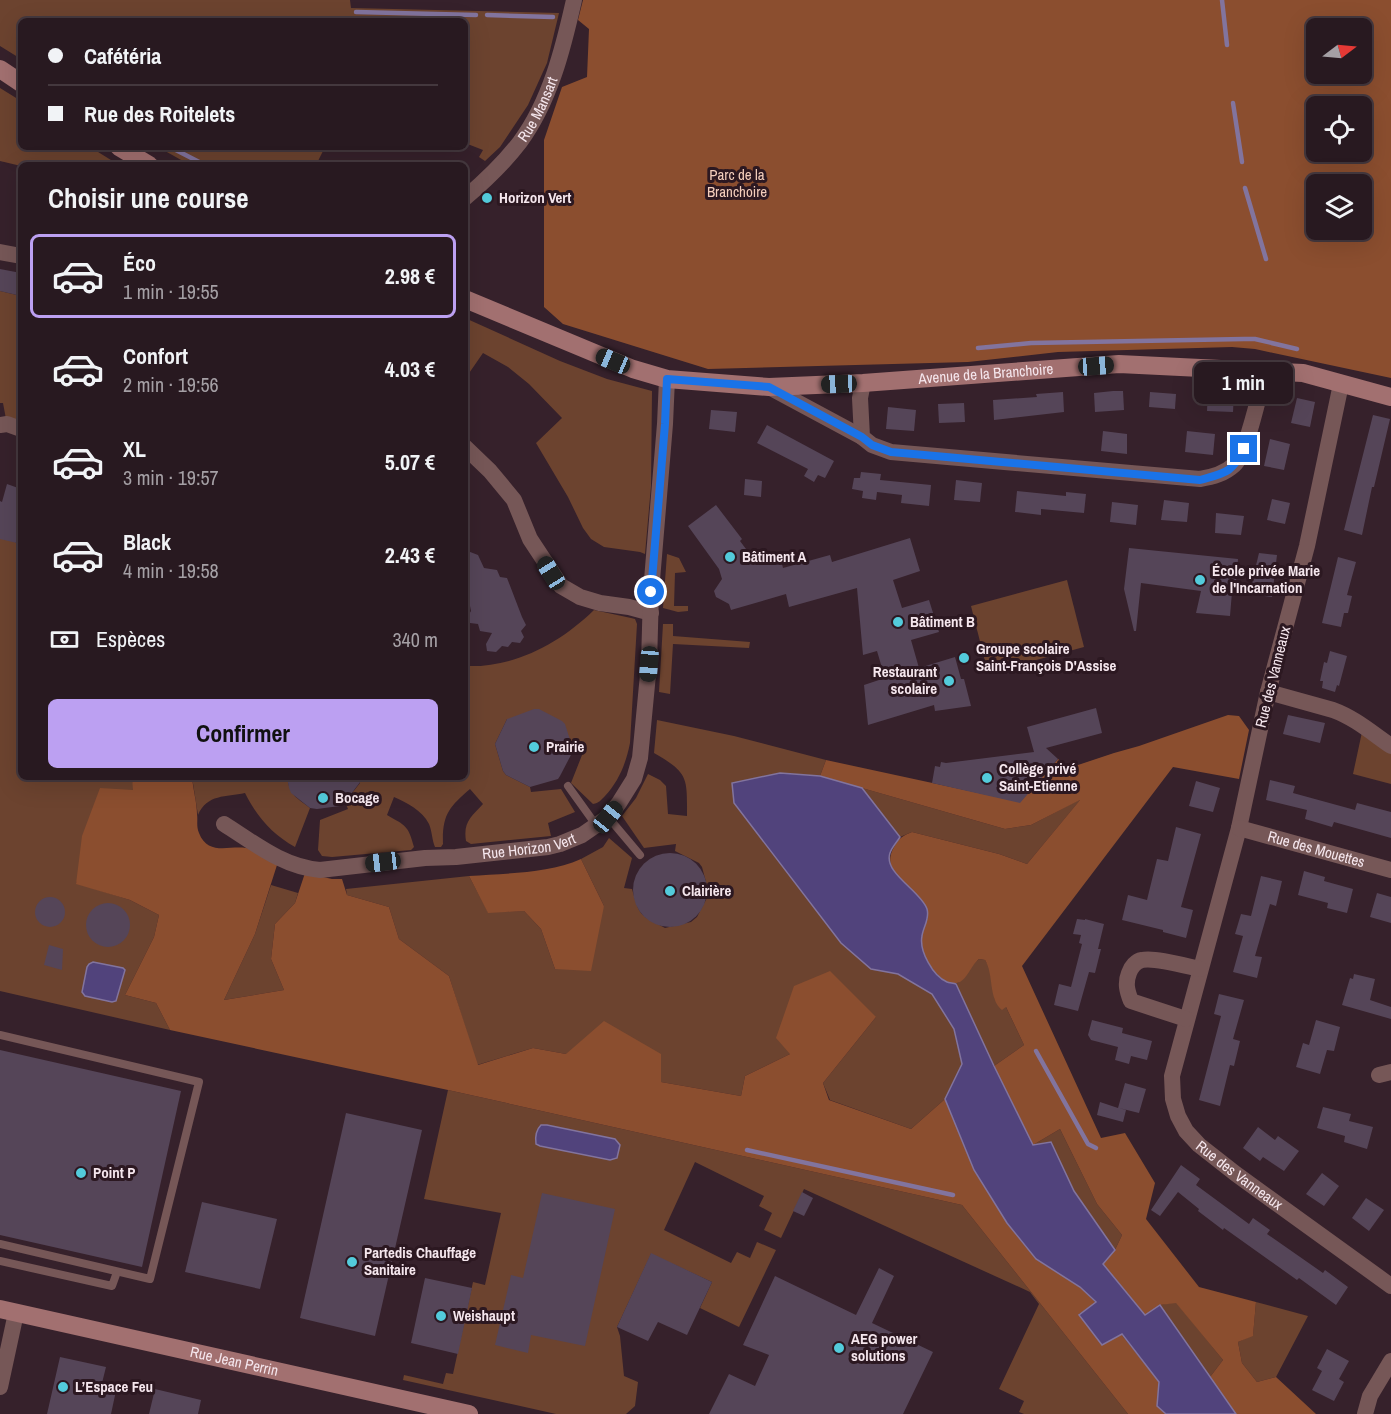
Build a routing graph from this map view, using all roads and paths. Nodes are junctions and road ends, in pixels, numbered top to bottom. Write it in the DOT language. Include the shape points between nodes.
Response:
graph roads {
  1 [pos="574,0"];
  2 [pos="0,69"];
  3 [pos="18,81"];
  4 [pos="124,150"];
  5 [pos="144,162"];
  6 [pos="468,195"];
  7 [pos="0,252"];
  8 [pos="18,255"];
  9 [pos="468,300"];
  10 [pos="1264,372"];
  11 [pos="667,379"];
  12 [pos="863,383"];
  13 [pos="1341,384"];
  14 [pos="769,387"];
  15 [pos="1391,397"];
  16 [pos="0,425"];
  17 [pos="18,428"];
  18 [pos="862,437"];
  19 [pos="468,450"];
  20 [pos="651,613"];
  21 [pos="1268,692"];
  22 [pos="1391,746"];
  23 [pos="568,786"];
  24 [pos="602,821"];
  25 [pos="224,824"];
  26 [pos="1239,828"];
  27 [pos="640,855"];
  28 [pos="1391,870"];
  29 [pos="1200,969"];
  30 [pos="1186,1019"];
  31 [pos="0,1035"];
  32 [pos="0,1244"];
  33 [pos="0,1261"];
  34 [pos="117,1272"];
  35 [pos="1391,1286"];
  36 [pos="8,1311"];
  37 [pos="1391,1361"];
  38 [pos="0,1387"];
  39 [pos="469,1414"];
  40 [pos="1365,1414"];
  1 -- 6 [label="street, Rue Mansart" via="552,80 536,115 521,141"];
  2 -- 3 [label="main road"];
  4 -- 5 [label="main road"];
  7 -- 8 [label="street"];
  9 -- 11 [label="main road, Avenue de la Branchoire" via="633,369"];
  10 -- 12 [label="main road, Avenue de la Branchoire" via="1119,364"];
  10 -- 13 [label="main road, Avenue de la Branchoire" via="1303,373"];
  10 -- 18 [label="street" via="1244,449 1236,464 1221,474 1200,480 891,452"];
  11 -- 14 [label="main road, Avenue de la Branchoire"];
  11 -- 20 [label="street, Rue Horizon Vert"];
  12 -- 14 [label="main road, Avenue de la Branchoire"];
  12 -- 18 [label="street"];
  13 -- 15 [label="main road, Avenue de la Branchoire"];
  13 -- 21 [label="street, Rue des Vanneaux" via="1307,546"];
  14 -- 18 [label="street"];
  16 -- 17 [label="street"];
  19 -- 20 [label="street" via="514,501 530,538 561,586 600,603"];
  20 -- 24 [label="street, Rue Horizon Vert" via="640,758 634,779"];
  21 -- 22 [label="street" via="1343,714"];
  21 -- 26 [label="street, Rue des Vanneaux"];
  23 -- 24 [label="lane"];
  24 -- 25 [label="street, Rue Horizon Vert" via="571,840 538,849 320,870 272,855"];
  24 -- 27 [label="lane"];
  26 -- 28 [label="street, Rue des Mouettes"];
  26 -- 29 [label="street, Rue des Vanneaux"];
  29 -- 30 [label="street, Rue des Vanneaux"];
  29 -- 30 [label="street" via="1140,960 1131,967 1128,977 1126,991 1131,1001"];
  30 -- 35 [label="street, Rue des Vanneaux" via="1172,1076 1173,1099 1186,1131 1236,1174"];
  31 -- 34 [label="lane" via="199,1083 150,1279"];
  32 -- 34 [label="lane"];
  33 -- 34 [label="lane" via="112,1286"];
  36 -- 38 [label="street"];
  36 -- 39 [label="main road, Rue Jean Perrin"];
  37 -- 40 [label="street" via="1370,1396"];
}
